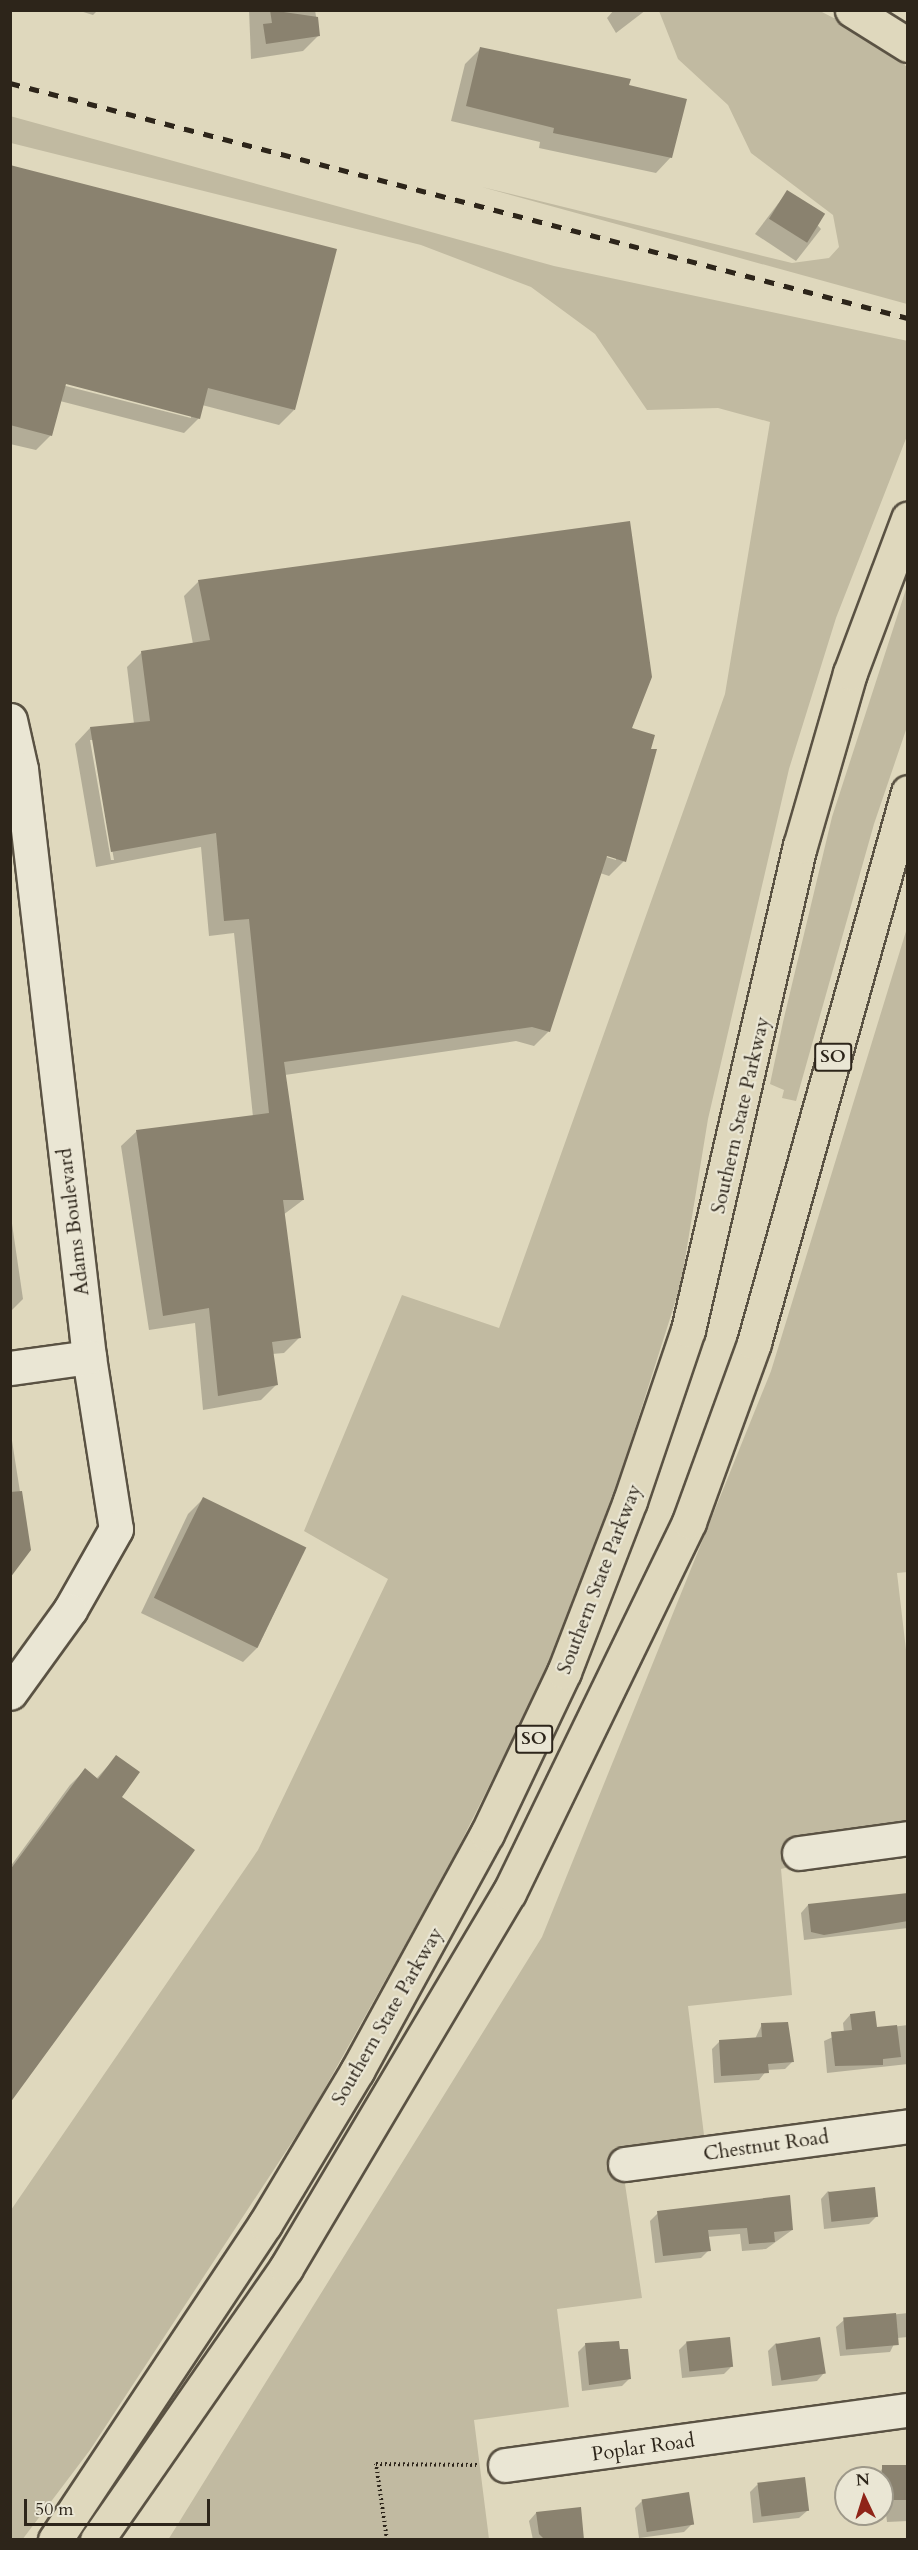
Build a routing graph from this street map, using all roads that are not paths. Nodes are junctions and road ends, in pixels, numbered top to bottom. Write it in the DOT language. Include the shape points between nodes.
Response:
graph roads {
  1 [pos="852,10"];
  2 [pos="908,45"];
  3 [pos="908,519"];
  4 [pos="10,720"];
  5 [pos="908,792"];
  6 [pos="908,821"];
  7 [pos="883,871"];
  8 [pos="20,877"];
  9 [pos="89,1357"];
  10 [pos="10,1368"];
  11 [pos="10,1693"];
  12 [pos="908,1838"];
  13 [pos="799,1853"];
  14 [pos="908,2126"];
  15 [pos="625,2164"];
  16 [pos="908,2410"];
  17 [pos="505,2465"];
  18 [pos="55,2540"];
  19 [pos="97,2540"];
  1 -- 2 [label="highway"];
  3 -- 18 [label="highway, Southern State Parkway / SO" via="850,673 800,846 688,1330 630,1501 564,1672 487,1834 357,2071 246,2253"];
  4 -- 8 [label="street, Adams Boulevard" via="21,770"];
  5 -- 7 [label="highway, Southern State Parkway / SO"];
  6 -- 7 [label="highway"];
  7 -- 19 [label="highway, Southern State Parkway / SO" via="754,1343 688,1522 509,1893 286,2268"];
  8 -- 9 [label="street, Adams Boulevard"];
  9 -- 10 [label="street"];
  9 -- 11 [label="street, Adams Boulevard" via="116,1529 70,1610"];
  12 -- 13 [label="street"];
  14 -- 15 [label="street, Chestnut Road"];
  16 -- 17 [label="street, Poplar Road"];
}
